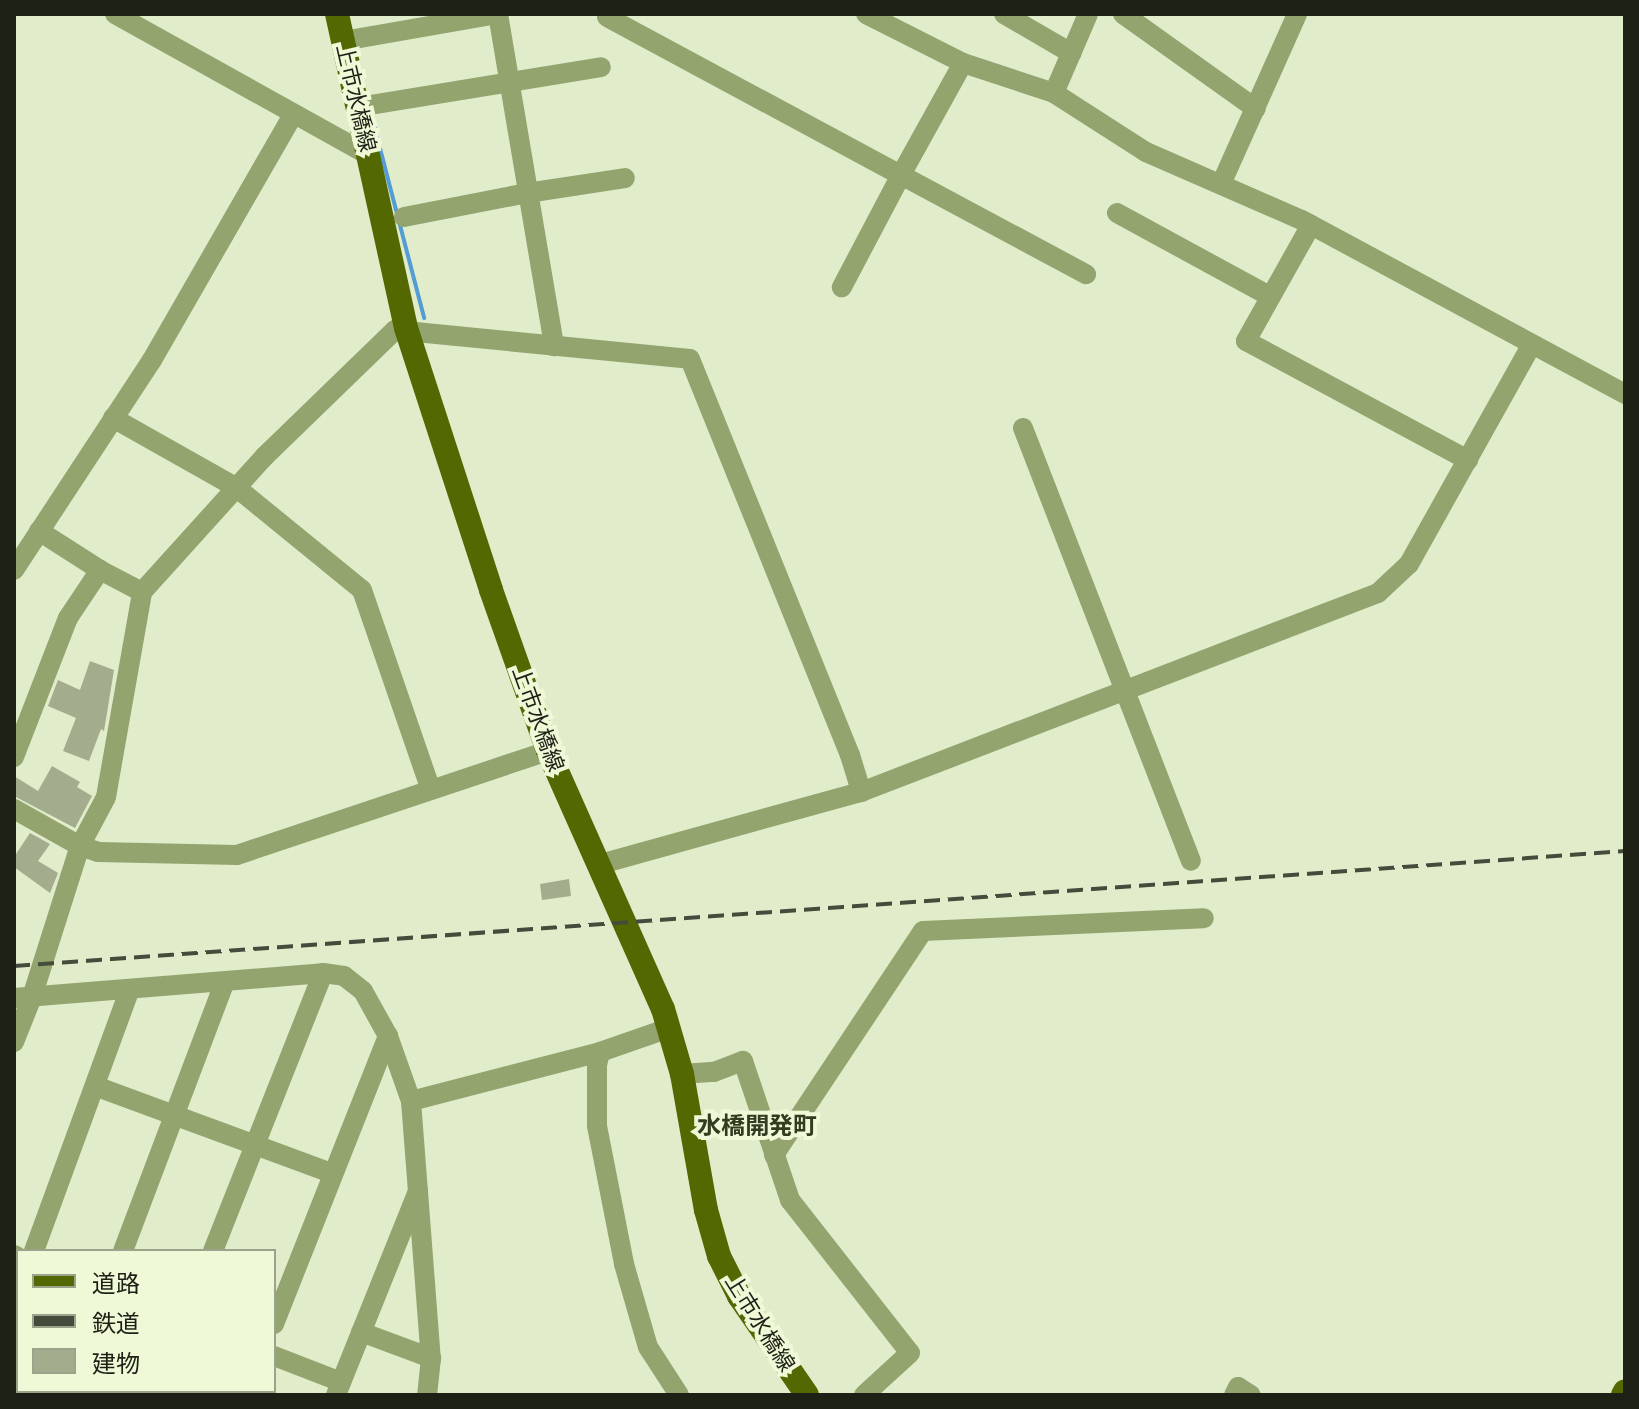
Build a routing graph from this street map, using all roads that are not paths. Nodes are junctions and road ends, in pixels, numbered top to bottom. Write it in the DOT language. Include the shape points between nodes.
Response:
graph roads {
  1 [pos="115,14"];
  2 [pos="337,14"];
  3 [pos="498,14"];
  4 [pos="866,14"];
  5 [pos="1004,14"];
  6 [pos="1088,14"];
  7 [pos="1123,14"];
  8 [pos="1297,14"];
  9 [pos="607,17"];
  10 [pos="343,41"];
  11 [pos="1071,53"];
  12 [pos="963,63"];
  13 [pos="601,67"];
  14 [pos="509,80"];
  15 [pos="1054,93"];
  16 [pos="358,107"];
  17 [pos="1256,109"];
  18 [pos="293,115"];
  19 [pos="370,156"];
  20 [pos="901,175"];
  21 [pos="625,178"];
  22 [pos="1222,182"];
  23 [pos="527,193"];
  24 [pos="1117,213"];
  25 [pos="404,217"];
  26 [pos="1311,225"];
  27 [pos="1086,274"];
  28 [pos="842,287"];
  29 [pos="1271,297"];
  30 [pos="406,328"];
  31 [pos="554,346"];
  32 [pos="1531,346"];
  33 [pos="1625,394"];
  34 [pos="113,418"];
  35 [pos="1023,428"];
  36 [pos="1468,460"];
  37 [pos="237,488"];
  38 [pos="39,531"];
  39 [pos="14,570"];
  40 [pos="100,570"];
  41 [pos="142,592"];
  42 [pos="1124,691"];
  43 [pos="548,751"];
  44 [pos="14,757"];
  45 [pos="430,788"];
  46 [pos="861,792"];
  47 [pos="14,809"];
  48 [pos="80,846"];
  49 [pos="1191,861"];
  50 [pos="597,865"];
  51 [pos="1204,918"];
  52 [pos="323,973"];
  53 [pos="224,984"];
  54 [pos="130,989"];
  55 [pos="23,998"];
  56 [pos="669,1028"];
  57 [pos="388,1036"];
  58 [pos="14,1042"];
  59 [pos="600,1052"];
  60 [pos="682,1074"];
  61 [pos="95,1086"];
  62 [pos="411,1101"];
  63 [pos="174,1115"];
  64 [pos="255,1145"];
  65 [pos="774,1155"];
  66 [pos="331,1173"];
  67 [pos="420,1187"];
  68 [pos="35,1249"];
  69 [pos="124,1249"];
  70 [pos="214,1249"];
  71 [pos="276,1319"];
  72 [pos="361,1332"];
  73 [pos="276,1357"];
  74 [pos="431,1358"];
  75 [pos="338,1389"];
  76 [pos="427,1395"];
  77 [pos="679,1395"];
  78 [pos="807,1395"];
  79 [pos="864,1395"];
  80 [pos="1234,1395"];
  81 [pos="1251,1395"];
  1 -- 18 [label="street"];
  2 -- 10 [label="main road, 上市水橋線"];
  3 -- 10 [label="street"];
  3 -- 14 [label="street"];
  4 -- 12 [label="street"];
  5 -- 11 [label="street"];
  6 -- 11 [label="street"];
  7 -- 17 [label="street"];
  8 -- 17 [label="street"];
  9 -- 20 [label="street"];
  10 -- 16 [label="main road, 上市水橋線"];
  11 -- 15 [label="street"];
  12 -- 15 [label="street"];
  12 -- 20 [label="street"];
  13 -- 14 [label="street"];
  14 -- 16 [label="street"];
  14 -- 23 [label="street"];
  15 -- 22 [label="street" via="1146,152"];
  16 -- 19 [label="main road, 上市水橋線"];
  17 -- 22 [label="street"];
  18 -- 19 [label="street"];
  18 -- 34 [label="street"];
  19 -- 30 [label="main road, 上市水橋線"];
  20 -- 27 [label="street"];
  20 -- 28 [label="street"];
  21 -- 23 [label="street"];
  22 -- 26 [label="street"];
  23 -- 25 [label="street"];
  23 -- 31 [label="street"];
  24 -- 29 [label="street"];
  26 -- 29 [label="street"];
  26 -- 32 [label="street"];
  29 -- 36 [label="street" via="1246,341"];
  30 -- 31 [label="street"];
  30 -- 37 [label="street" via="395,330 349,372"];
  30 -- 43 [label="main road, 上市水橋線"];
  31 -- 46 [label="street" via="690,359"];
  32 -- 33 [label="street"];
  32 -- 36 [label="street"];
  34 -- 37 [label="street"];
  34 -- 38 [label="street"];
  35 -- 42 [label="street"];
  36 -- 42 [label="street" via="1409,564 1378,593"];
  37 -- 41 [label="street"];
  37 -- 45 [label="street" via="362,590"];
  38 -- 39 [label="street"];
  38 -- 40 [label="street"];
  40 -- 41 [label="street"];
  40 -- 44 [label="street" via="68,618"];
  41 -- 48 [label="street" via="111,778"];
  42 -- 46 [label="street"];
  42 -- 49 [label="street"];
  43 -- 45 [label="street"];
  43 -- 50 [label="main road, 上市水橋線"];
  45 -- 48 [label="street" via="237,855 98,852"];
  46 -- 50 [label="street"];
  47 -- 48 [label="street"];
  48 -- 55 [label="street"];
  50 -- 56 [label="main road, 上市水橋線" via="627,922"];
  51 -- 65 [label="street" via="923,931"];
  52 -- 53 [label="street"];
  52 -- 57 [label="street" via="344,976 363,991"];
  52 -- 64 [label="street"];
  53 -- 54 [label="street"];
  53 -- 63 [label="street"];
  54 -- 55 [label="street"];
  54 -- 61 [label="street"];
  55 -- 58 [label="street"];
  56 -- 59 [label="street"];
  56 -- 60 [label="main road, 上市水橋線"];
  57 -- 62 [label="street"];
  57 -- 66 [label="street"];
  59 -- 62 [label="street"];
  59 -- 77 [label="street" via="597,1126 624,1264 648,1347"];
  60 -- 65 [label="street" via="714,1072 743,1061"];
  60 -- 78 [label="main road, 上市水橋線" via="719,1256 739,1296"];
  61 -- 63 [label="street"];
  61 -- 68 [label="street"];
  62 -- 67 [label="street"];
  63 -- 64 [label="street"];
  63 -- 69 [label="street"];
  64 -- 66 [label="street"];
  64 -- 70 [label="street"];
  65 -- 79 [label="street" via="790,1200 910,1353"];
  66 -- 71 [label="street"];
  67 -- 72 [label="street"];
  67 -- 74 [label="street"];
  72 -- 74 [label="street"];
  72 -- 75 [label="street"];
  73 -- 75 [label="street"];
  74 -- 76 [label="street"];
  80 -- 81 [label="street" via="1238,1387"];
}
